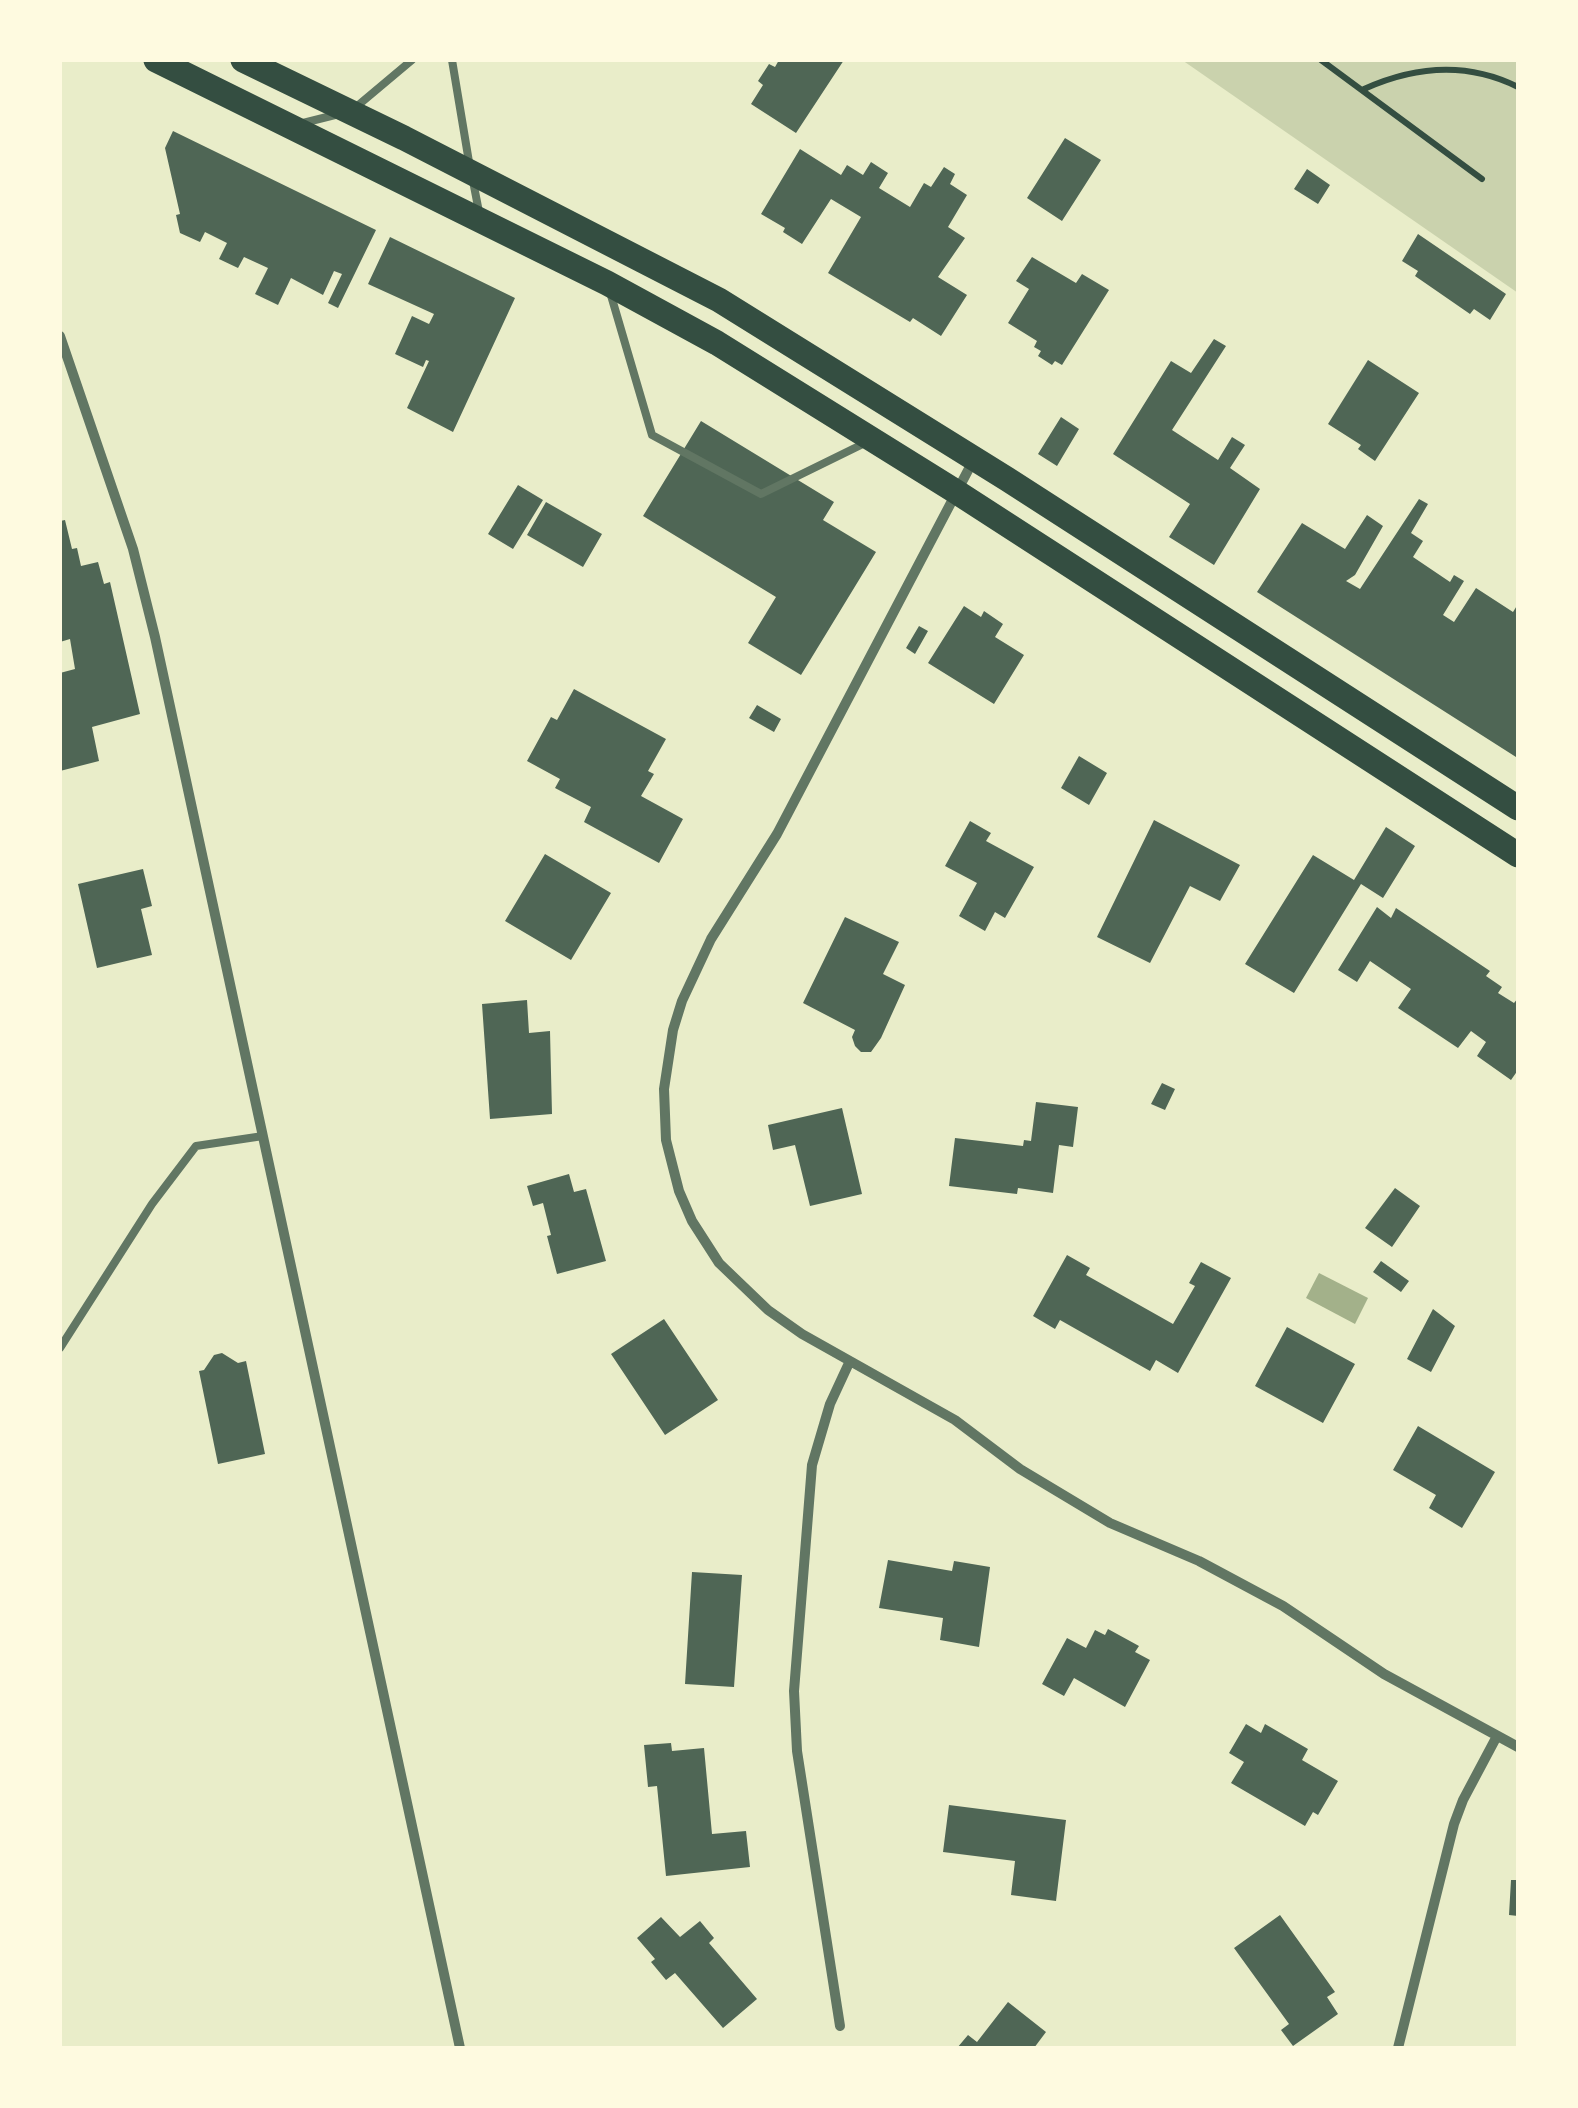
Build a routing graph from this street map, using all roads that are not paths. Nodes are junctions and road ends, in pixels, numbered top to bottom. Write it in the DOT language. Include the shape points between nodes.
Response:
graph roads {
  1 [pos="156,60"];
  2 [pos="243,60"];
  3 [pos="412,60"];
  4 [pos="452,60"];
  5 [pos="350,112"];
  6 [pos="290,126"];
  7 [pos="472,173"];
  8 [pos="481,221"];
  9 [pos="607,283"];
  10 [pos="60,336"];
  11 [pos="874,438"];
  12 [pos="974,458"];
  13 [pos="956,491"];
  14 [pos="1518,808"];
  15 [pos="1518,856"];
  16 [pos="264,1136"];
  17 [pos="60,1348"];
  18 [pos="849,1364"];
  19 [pos="1497,1736"];
  20 [pos="1518,1747"];
  21 [pos="840,2026"];
  22 [pos="460,2048"];
  23 [pos="1398,2048"];
  1 -- 6 [label="main road"];
  2 -- 5 [label="main road"];
  3 -- 5 [label="lane"];
  4 -- 7 [label="lane"];
  5 -- 6 [label="lane"];
  5 -- 7 [label="main road"];
  6 -- 8 [label="main road"];
  7 -- 8 [label="lane"];
  7 -- 12 [label="main road" via="719,300"];
  8 -- 9 [label="main road"];
  9 -- 11 [label="main road"];
  9 -- 11 [label="lane" via="652,436 761,494"];
  10 -- 16 [label="street" via="134,549"];
  11 -- 13 [label="main road"];
  12 -- 13 [label="street"];
  12 -- 14 [label="main road"];
  13 -- 15 [label="main road"];
  13 -- 18 [label="street" via="777,834 695,970 666,1064 666,1140 699,1233 768,1310"];
  16 -- 17 [label="lane" via="196,1146"];
  16 -- 22 [label="street"];
  18 -- 19 [label="street" via="955,1420 1110,1523 1284,1606 1384,1674"];
  18 -- 21 [label="street" via="812,1465 794,1691 796,1751"];
  19 -- 20 [label="street"];
  19 -- 23 [label="street" via="1454,1824"];
}
